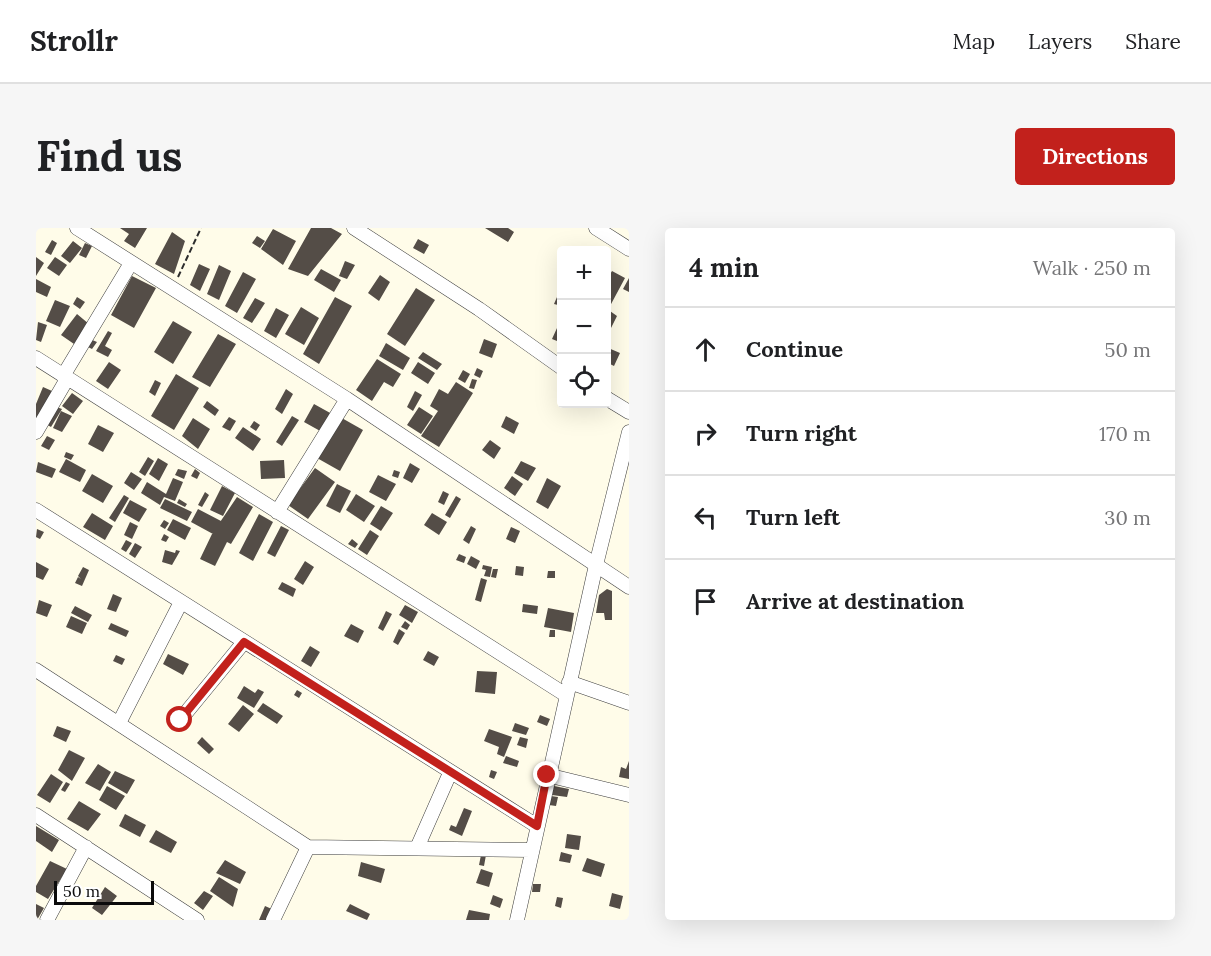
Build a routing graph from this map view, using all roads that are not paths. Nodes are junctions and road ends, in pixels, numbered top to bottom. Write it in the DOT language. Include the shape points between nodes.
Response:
graph roads {
  1 [pos="77,228"];
  2 [pos="354,228"];
  3 [pos="596,228"];
  4 [pos="629,249"];
  5 [pos="131,263"];
  6 [pos="36,358"];
  7 [pos="557,365"];
  8 [pos="65,377"];
  9 [pos="347,399"];
  10 [pos="611,401"];
  11 [pos="629,412"];
  12 [pos="36,432"];
  13 [pos="629,432"];
  14 [pos="622,488"];
  15 [pos="36,510"];
  16 [pos="277,512"];
  17 [pos="596,565"];
  18 [pos="629,587"];
  19 [pos="181,602"];
  20 [pos="244,642"];
  21 [pos="36,670"];
  22 [pos="568,689"];
  23 [pos="629,704"];
  24 [pos="180,720"];
  25 [pos="119,723"];
  26 [pos="450,773"];
  27 [pos="547,775"];
  28 [pos="629,795"];
  29 [pos="36,815"];
  30 [pos="537,826"];
  31 [pos="86,847"];
  32 [pos="309,847"];
  33 [pos="417,848"];
  34 [pos="531,850"];
  35 [pos="46,920"];
  36 [pos="197,920"];
  37 [pos="273,920"];
  38 [pos="517,920"];
  1 -- 5 [label="street"];
  2 -- 7 [label="street"];
  3 -- 4 [label="street"];
  5 -- 8 [label="street"];
  5 -- 9 [label="street"];
  6 -- 8 [label="street"];
  8 -- 12 [label="street"];
  8 -- 16 [label="street"];
  9 -- 16 [label="street"];
  9 -- 17 [label="street"];
  10 -- 11 [label="street"];
  13 -- 14 [label="street"];
  14 -- 17 [label="street"];
  15 -- 19 [label="street"];
  16 -- 22 [label="street"];
  17 -- 18 [label="street"];
  17 -- 22 [label="street"];
  19 -- 20 [label="street"];
  19 -- 25 [label="street"];
  20 -- 24 [label="street"];
  20 -- 26 [label="street"];
  21 -- 25 [label="street"];
  22 -- 23 [label="street"];
  22 -- 27 [label="street"];
  25 -- 32 [label="street"];
  26 -- 30 [label="street"];
  26 -- 33 [label="street"];
  27 -- 28 [label="street"];
  27 -- 30 [label="street"];
  29 -- 31 [label="street"];
  30 -- 34 [label="street"];
  31 -- 35 [label="street"];
  31 -- 36 [label="street"];
  32 -- 33 [label="street"];
  32 -- 37 [label="street"];
  33 -- 34 [label="street"];
  34 -- 38 [label="street"];
}
